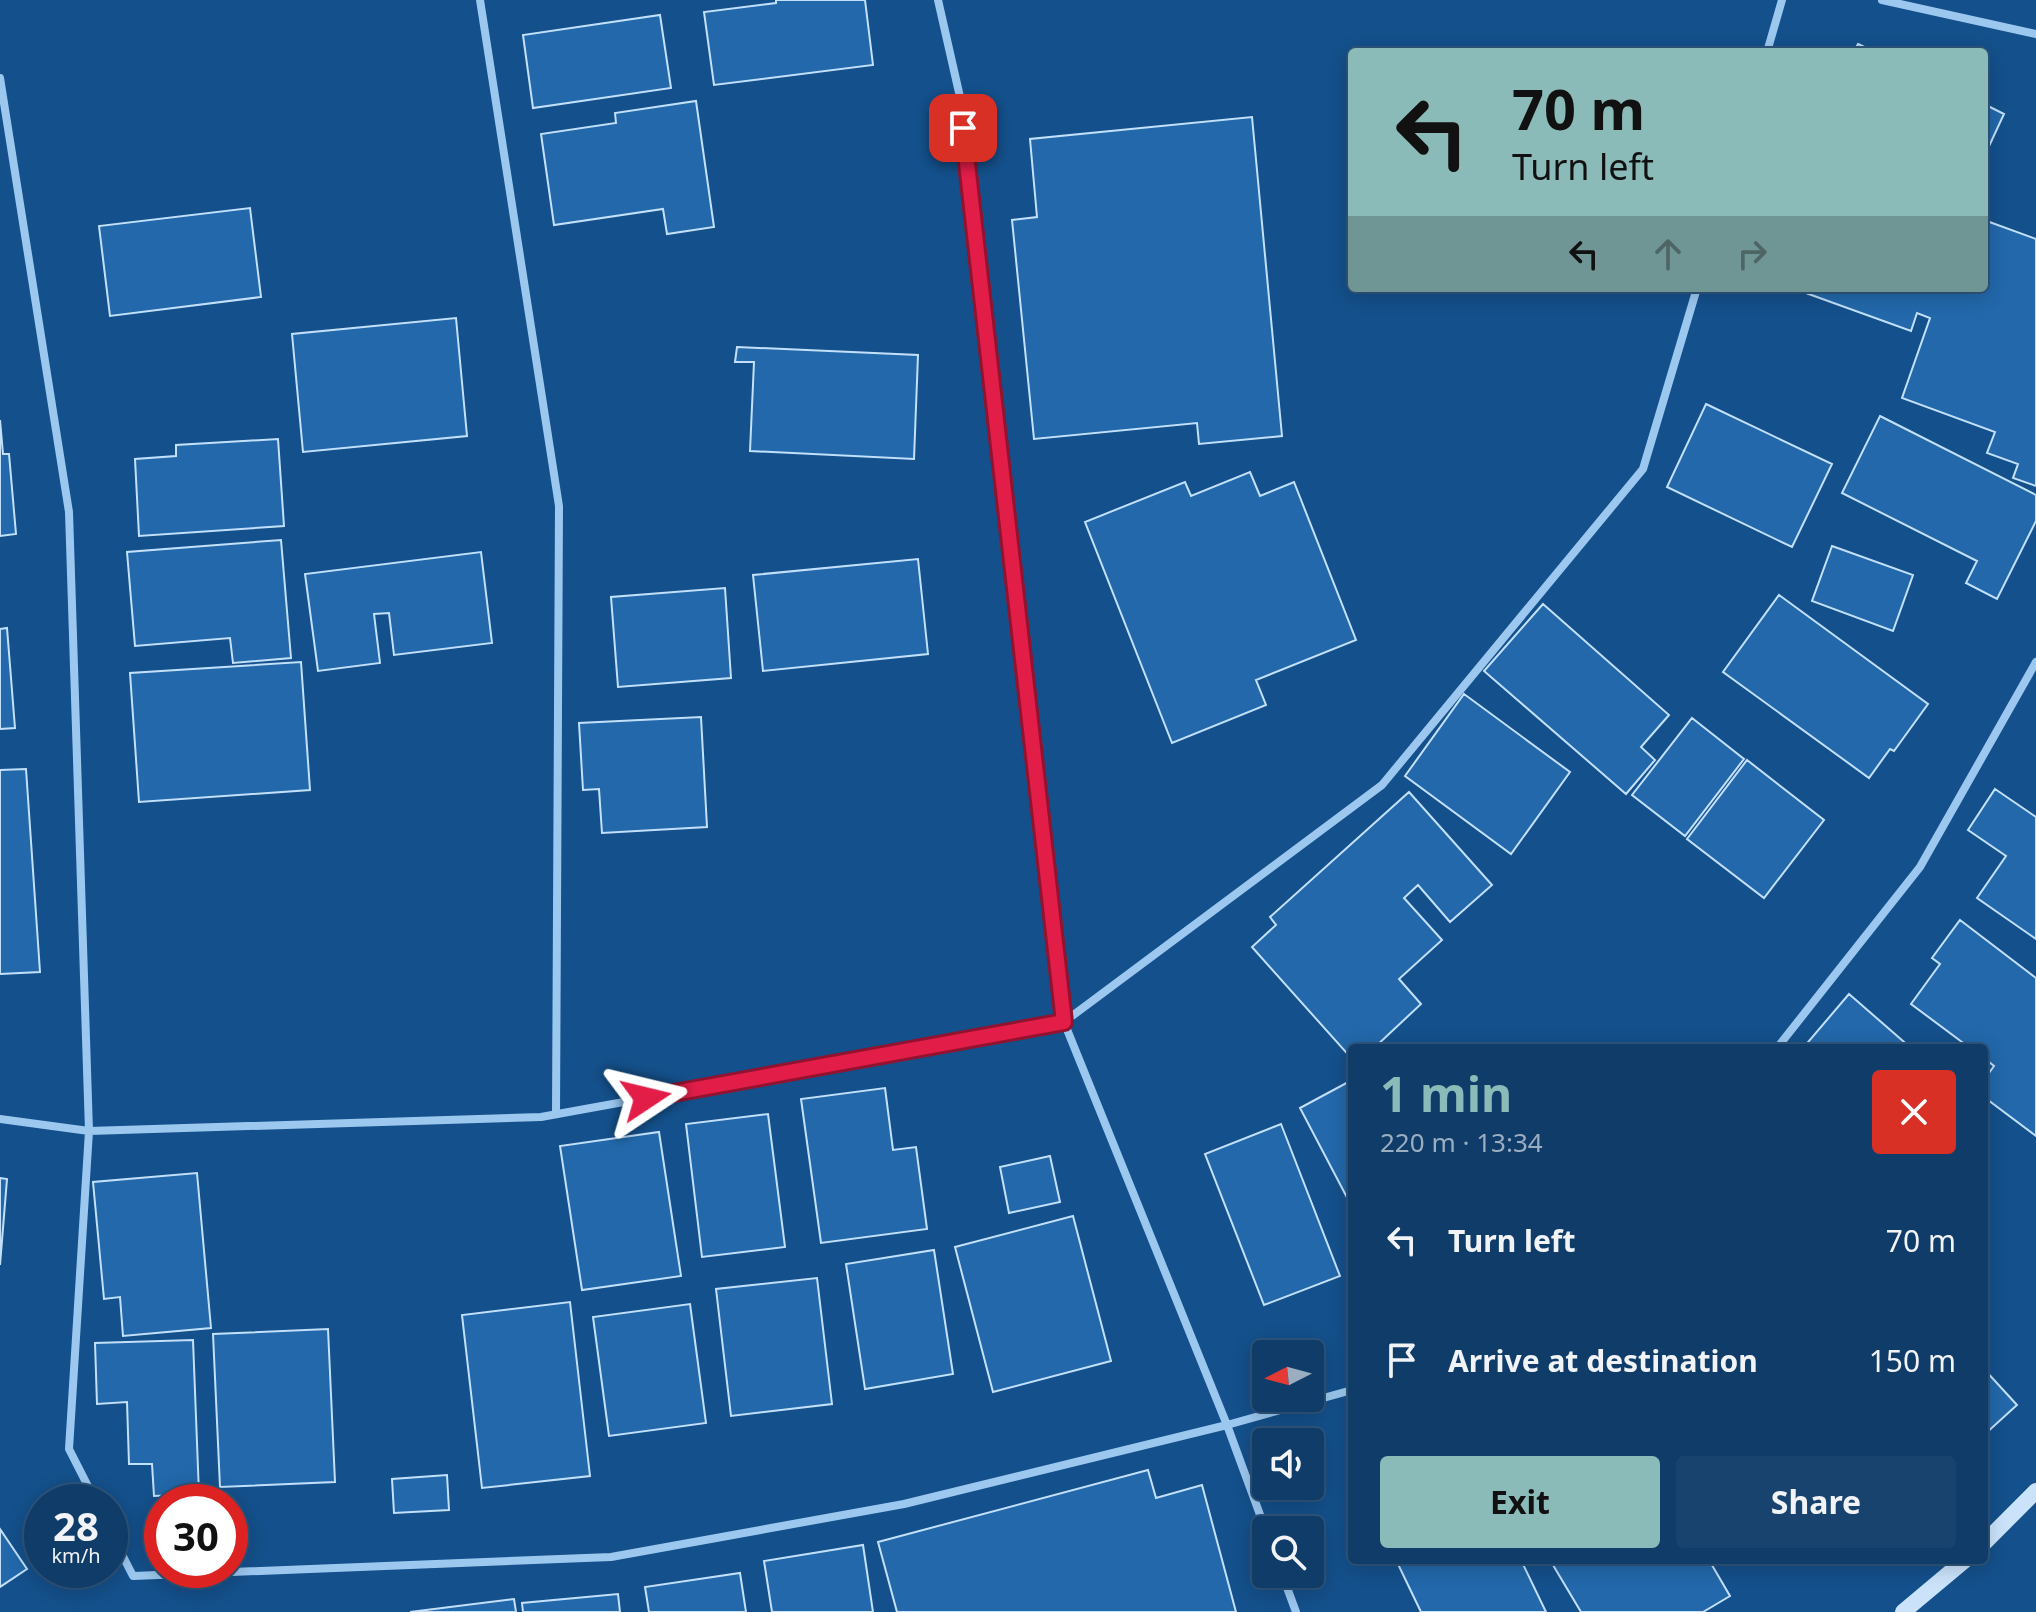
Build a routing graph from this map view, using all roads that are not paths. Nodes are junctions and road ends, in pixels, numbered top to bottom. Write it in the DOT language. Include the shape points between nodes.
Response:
graph roads {
  1 [pos="480,0"];
  2 [pos="938,0"];
  3 [pos="1782,0"];
  4 [pos="1882,0"];
  5 [pos="2036,34"];
  6 [pos="1768,48"];
  7 [pos="0,78"];
  8 [pos="1696,292"];
  9 [pos="2036,662"];
  10 [pos="1064,1022"];
  11 [pos="1780,1044"];
  12 [pos="556,1114"];
  13 [pos="0,1119"];
  14 [pos="89,1131"];
  15 [pos="1348,1391"];
  16 [pos="1227,1425"];
  17 [pos="87,1484"];
  18 [pos="2036,1491"];
  19 [pos="1260,1516"];
  20 [pos="1988,1539"];
  21 [pos="1960,1564"];
  22 [pos="128,1566"];
  23 [pos="1287,1588"];
  24 [pos="1296,1612"];
  25 [pos="1903,1612"];
  1 -- 12 [label="street" via="559,506"];
  2 -- 10 [label="street" via="960,97"];
  3 -- 6 [label="street"];
  4 -- 5 [label="street"];
  7 -- 14 [label="street" via="69,512"];
  8 -- 10 [label="street" via="1643,469 1382,785"];
  9 -- 11 [label="street" via="1920,867"];
  10 -- 12 [label="street"];
  10 -- 16 [label="street"];
  12 -- 14 [label="street"];
  13 -- 14 [label="street"];
  14 -- 17 [label="street" via="69,1449"];
  15 -- 16 [label="street"];
  16 -- 19 [label="street"];
  16 -- 22 [label="street" via="904,1504 611,1557 133,1576"];
  18 -- 20 [label="main road"];
  21 -- 25 [label="main road"];
  23 -- 24 [label="street"];
}
